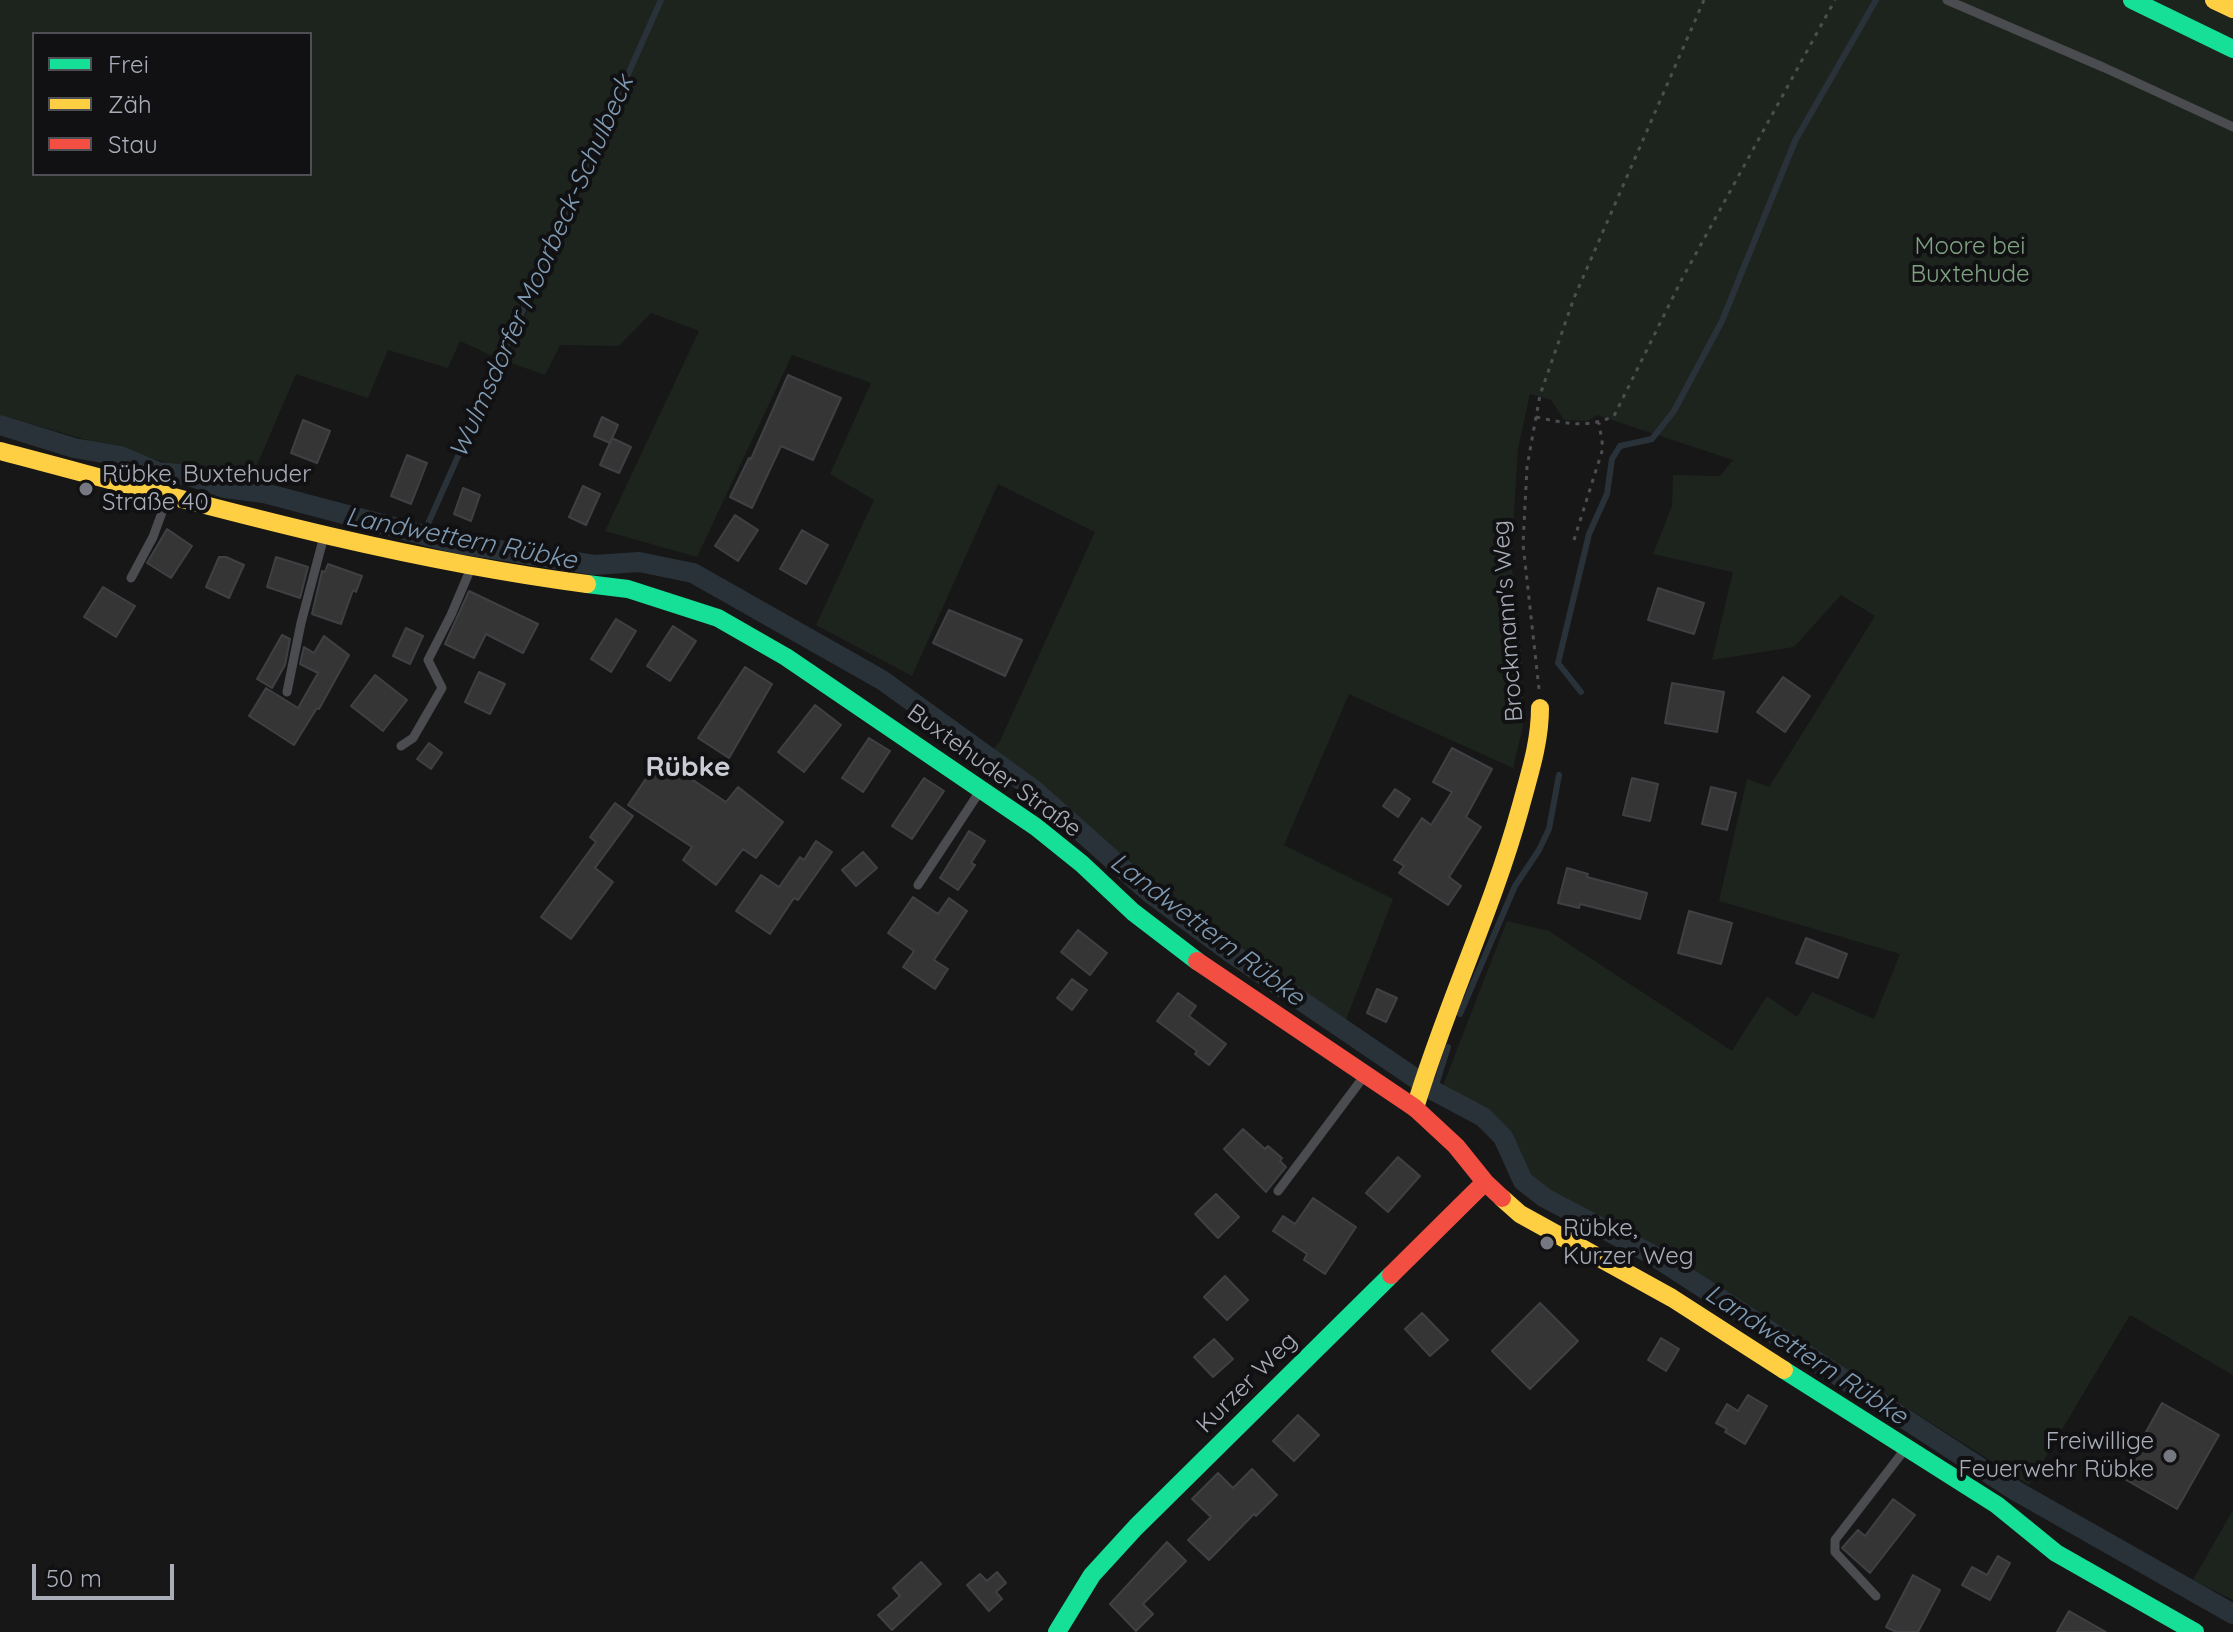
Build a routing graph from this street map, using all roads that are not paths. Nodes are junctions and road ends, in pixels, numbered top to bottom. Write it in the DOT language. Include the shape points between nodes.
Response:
graph roads {
  1 [pos="1947,0"];
  2 [pos="2132,0"];
  3 [pos="2214,0"];
  4 [pos="2233,9"];
  5 [pos="2233,49"];
  6 [pos="2233,127"];
  7 [pos="0,451"];
  8 [pos="168,496"];
  9 [pos="324,536"];
  10 [pos="473,565"];
  11 [pos="131,578"];
  12 [pos="287,692"];
  13 [pos="1540,708"];
  14 [pos="401,746"];
  15 [pos="982,789"];
  16 [pos="918,885"];
  17 [pos="1365,1075"];
  18 [pos="1417,1101"];
  19 [pos="1485,1182"];
  20 [pos="1278,1191"];
  21 [pos="1906,1447"];
  22 [pos="1876,1596"];
  23 [pos="1057,1632"];
  24 [pos="2195,1632"];
  1 -- 6 [label="lane"];
  2 -- 5 [label="main road"];
  3 -- 4 [label="main road"];
  7 -- 8 [label="main road, Buxtehuder Straße"];
  8 -- 9 [label="main road, Buxtehuder Straße"];
  8 -- 11 [label="lane"];
  9 -- 10 [label="main road, Buxtehuder Straße"];
  9 -- 12 [label="lane"];
  10 -- 14 [label="lane" via="428,660 442,688 413,738"];
  10 -- 15 [label="main road, Buxtehuder Straße" via="628,589 718,618 786,657"];
  13 -- 18 [label="main road, Brockmann's Weg" via="1540,736 1507,855"];
  15 -- 16 [label="lane"];
  15 -- 17 [label="main road, Buxtehuder Straße" via="1059,845 1201,964"];
  17 -- 18 [label="main road, Buxtehuder Straße"];
  17 -- 20 [label="lane"];
  18 -- 19 [label="main road, Buxtehuder Straße"];
  19 -- 21 [label="main road, Buxtehuder Straße" via="1520,1214 1672,1298"];
  19 -- 23 [label="main road, Kurzer Weg" via="1136,1527 1092,1575"];
  21 -- 22 [label="lane" via="1835,1540 1835,1552"];
  21 -- 24 [label="main road, Buxtehuder Straße" via="1997,1505 2056,1553"];
}
